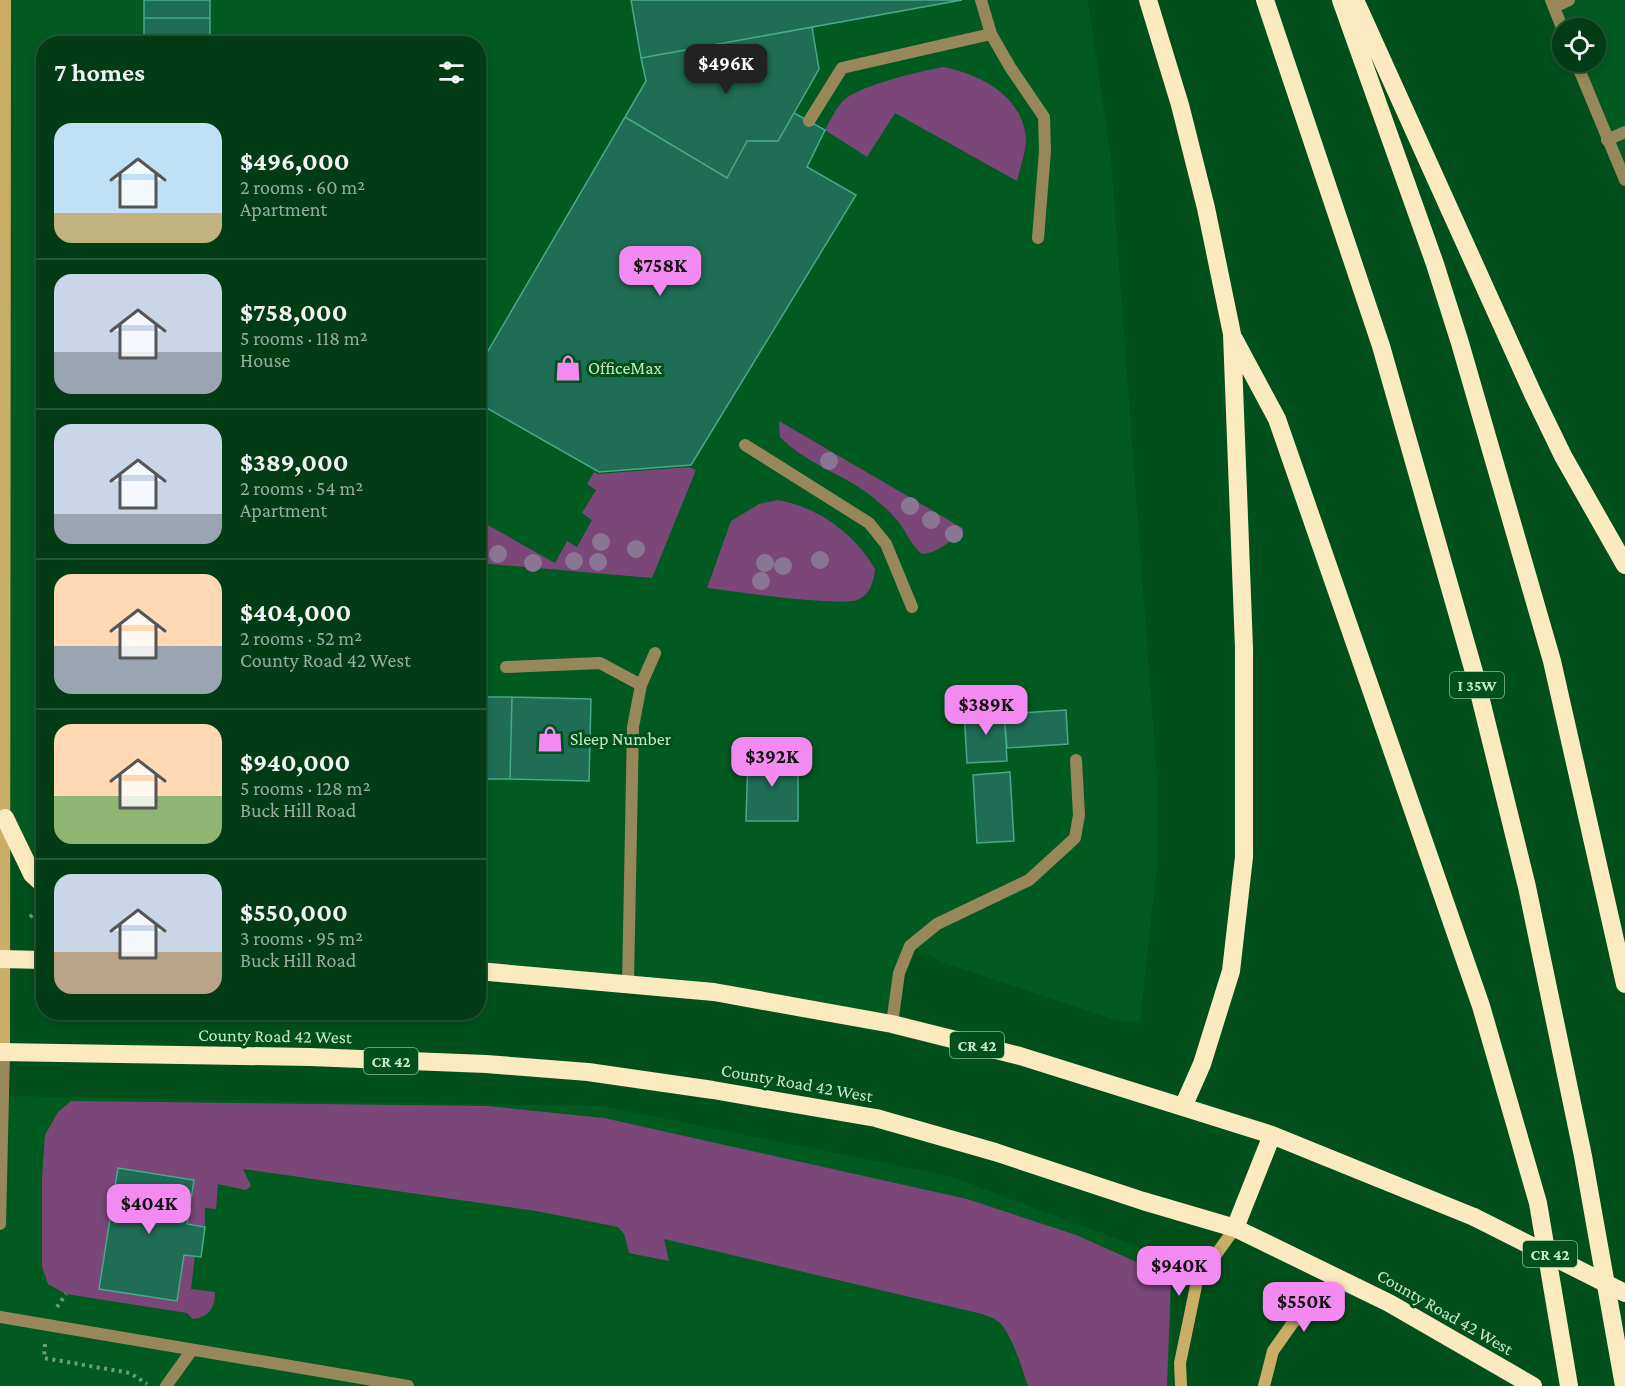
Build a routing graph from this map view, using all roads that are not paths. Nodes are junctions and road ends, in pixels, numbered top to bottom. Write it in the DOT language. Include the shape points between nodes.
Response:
graph roads {
  1 [pos="5,0"];
  2 [pos="981,0"];
  3 [pos="1148,0"];
  4 [pos="1265,0"];
  5 [pos="1341,0"];
  6 [pos="1355,0"];
  7 [pos="1569,0"];
  8 [pos="1552,3"];
  9 [pos="1558,18"];
  10 [pos="991,34"];
  11 [pos="1580,72"];
  12 [pos="809,121"];
  13 [pos="1625,132"];
  14 [pos="1608,140"];
  15 [pos="1625,180"];
  16 [pos="1038,238"];
  17 [pos="3,291"];
  18 [pos="1232,334"];
  19 [pos="745,445"];
  20 [pos="1600,524"];
  21 [pos="1625,553"];
  22 [pos="1625,565"];
  23 [pos="912,607"];
  24 [pos="656,653"];
  25 [pos="506,667"];
  26 [pos="641,686"];
  27 [pos="1076,760"];
  28 [pos="6,818"];
  29 [pos="36,878"];
  30 [pos="3,959"];
  31 [pos="36,960"];
  32 [pos="486,970"];
  33 [pos="628,983"];
  34 [pos="1625,984"];
  35 [pos="892,1024"];
  36 [pos="2,1052"];
  37 [pos="1183,1107"];
  38 [pos="1272,1136"];
  39 [pos="0,1224"];
  40 [pos="1235,1228"];
  41 [pos="1339,1278"];
  42 [pos="1625,1293"];
  43 [pos="0,1317"];
  44 [pos="192,1350"];
  45 [pos="166,1386"];
  46 [pos="408,1386"];
  47 [pos="1181,1386"];
  48 [pos="1264,1386"];
  49 [pos="1533,1386"];
  50 [pos="1569,1386"];
  51 [pos="1624,1386"];
  1 -- 17 [label="street"];
  2 -- 10 [label="street"];
  3 -- 18 [label="highway" via="1206,208"];
  4 -- 51 [label="highway, I 35W" via="1381,346 1474,672 1527,887 1583,1156"];
  5 -- 34 [label="highway" via="1435,264 1552,661"];
  6 -- 20 [label="highway" via="1533,394"];
  7 -- 8 [label="street"];
  8 -- 9 [label="street"];
  10 -- 12 [label="street" via="842,68"];
  10 -- 16 [label="street" via="1044,117"];
  11 -- 14 [label="street"];
  13 -- 14 [label="street"];
  14 -- 15 [label="street"];
  17 -- 28 [label="street"];
  18 -- 37 [label="highway" via="1244,648 1244,857 1231,971 1202,1064"];
  18 -- 50 [label="highway" via="1277,419 1482,1006 1538,1203"];
  19 -- 23 [label="street" via="869,523 886,544"];
  20 -- 21 [label="highway"];
  20 -- 22 [label="highway"];
  24 -- 26 [label="street"];
  25 -- 26 [label="street" via="600,663"];
  26 -- 33 [label="street" via="633,727"];
  27 -- 35 [label="street" via="1079,815 1075,838 1029,880 937,924 910,946 899,973"];
  28 -- 29 [label="highway"];
  28 -- 30 [label="street"];
  30 -- 31 [label="highway"];
  30 -- 36 [label="street"];
  32 -- 33 [label="highway, CR 42"];
  33 -- 35 [label="highway, CR 42" via="714,992"];
  35 -- 37 [label="highway, CR 42" via="1020,1056"];
  36 -- 39 [label="street"];
  36 -- 40 [label="highway, County Road 42 West / CR 42" via="486,1064 600,1074 713,1090 876,1118"];
  37 -- 38 [label="highway, CR 42"];
  38 -- 40 [label="highway"];
  38 -- 42 [label="highway, CR 42, bridge" via="1474,1217"];
  40 -- 41 [label="highway, County Road 42 West / CR 42"];
  40 -- 47 [label="street" via="1197,1281 1180,1363"];
  41 -- 48 [label="street" via="1292,1324 1273,1352"];
  41 -- 49 [label="highway, County Road 42 West / CR 42"];
  43 -- 44 [label="street"];
  44 -- 45 [label="street"];
  44 -- 46 [label="street"];
}
